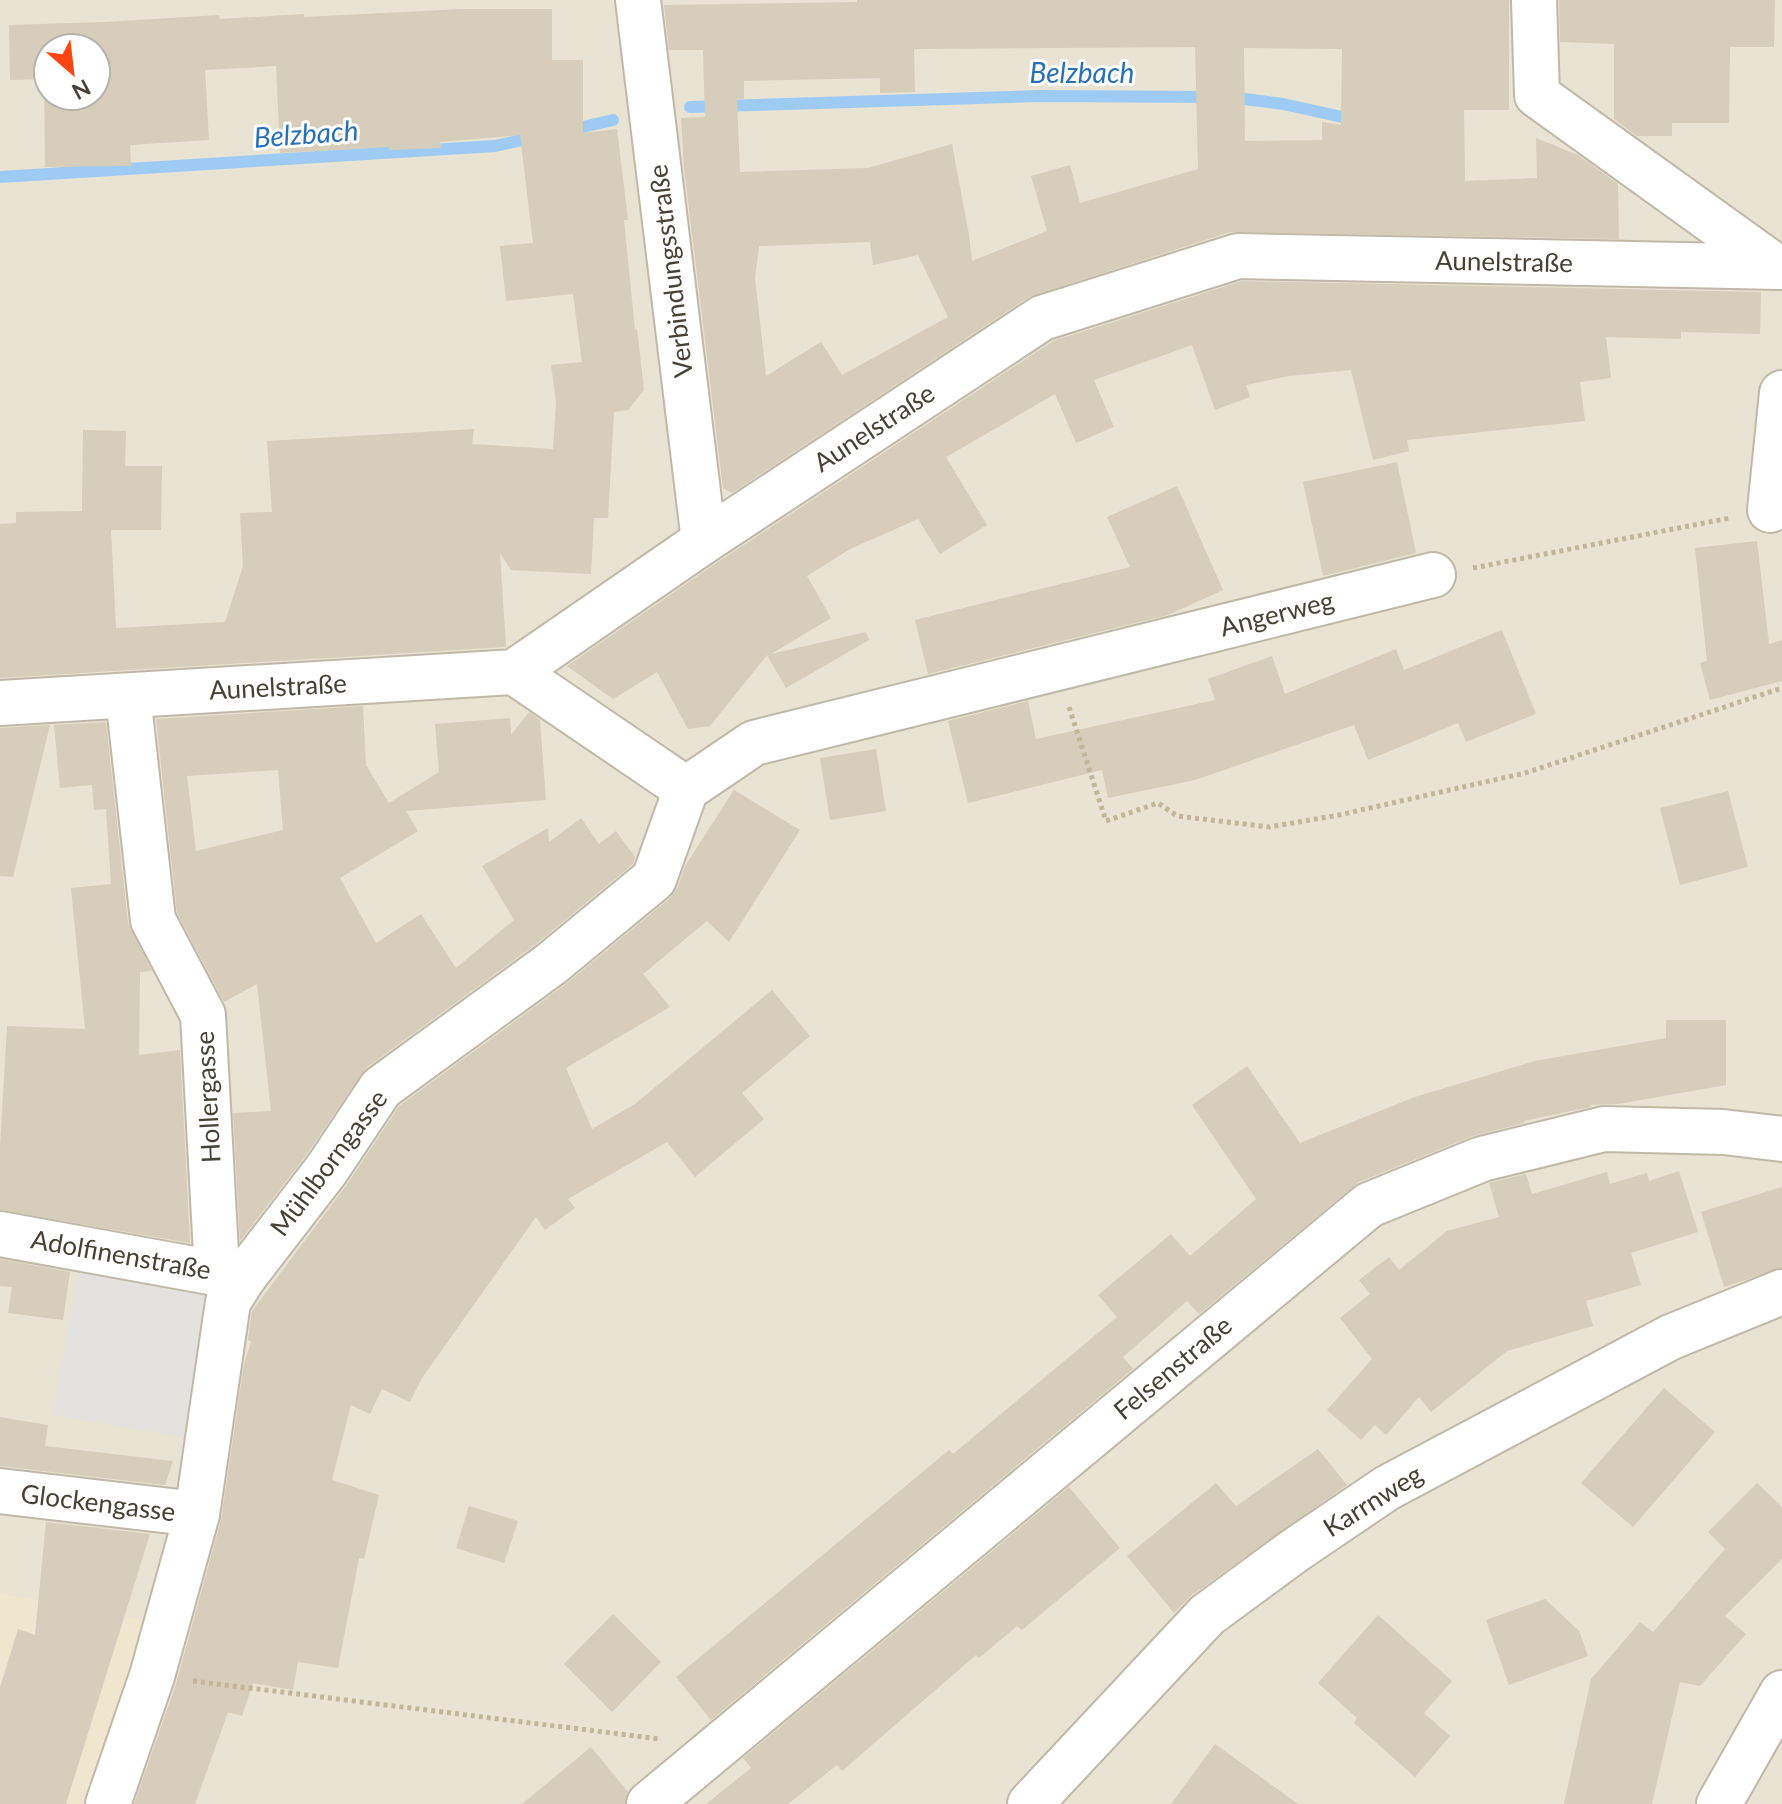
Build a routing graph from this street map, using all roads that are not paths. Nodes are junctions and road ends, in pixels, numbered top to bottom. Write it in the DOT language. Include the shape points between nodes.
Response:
graph roads {
  1 [pos="638,0"];
  2 [pos="1534,0"];
  3 [pos="1779,267"];
  4 [pos="1782,393"];
  5 [pos="1770,510"];
  6 [pos="704,541"];
  7 [pos="1433,575"];
  8 [pos="514,672"];
  9 [pos="128,696"];
  10 [pos="0,703"];
  11 [pos="686,789"];
  12 [pos="1782,1139"];
  13 [pos="0,1234"];
  14 [pos="230,1275"];
  15 [pos="1782,1292"];
  16 [pos="0,1491"];
  17 [pos="197,1514"];
  18 [pos="1782,1693"];
  19 [pos="108,1804"];
  20 [pos="649,1804"];
  21 [pos="1030,1804"];
  22 [pos="1719,1804"];
  1 -- 6 [label="street, Verbindungsstraße"];
  2 -- 3 [label="street" via="1537,95"];
  3 -- 6 [label="street, Aunelstraße" via="1238,256 1042,318"];
  4 -- 5 [label="street"];
  6 -- 8 [label="street, Aunelstraße"];
  7 -- 11 [label="street, Angerweg" via="754,743"];
  8 -- 9 [label="street, Aunelstraße"];
  8 -- 11 [label="street"];
  9 -- 10 [label="street, Aunelstraße"];
  9 -- 14 [label="street, Hollergasse" via="153,920 203,1015"];
  11 -- 14 [label="street, Mühlborngasse" via="654,879 551,964 381,1088 327,1169"];
  12 -- 20 [label="street, Felsenstraße" via="1604,1129 1482,1159 1369,1205"];
  13 -- 14 [label="street, Adolfinenstraße"];
  14 -- 17 [label="street, Mühlborngasse"];
  15 -- 21 [label="street, Karrnweg" via="1671,1337 1387,1488 1207,1615"];
  16 -- 17 [label="street, Glockengasse"];
  17 -- 19 [label="street, Mühlborngasse" via="152,1676"];
  18 -- 22 [label="street"];
}
